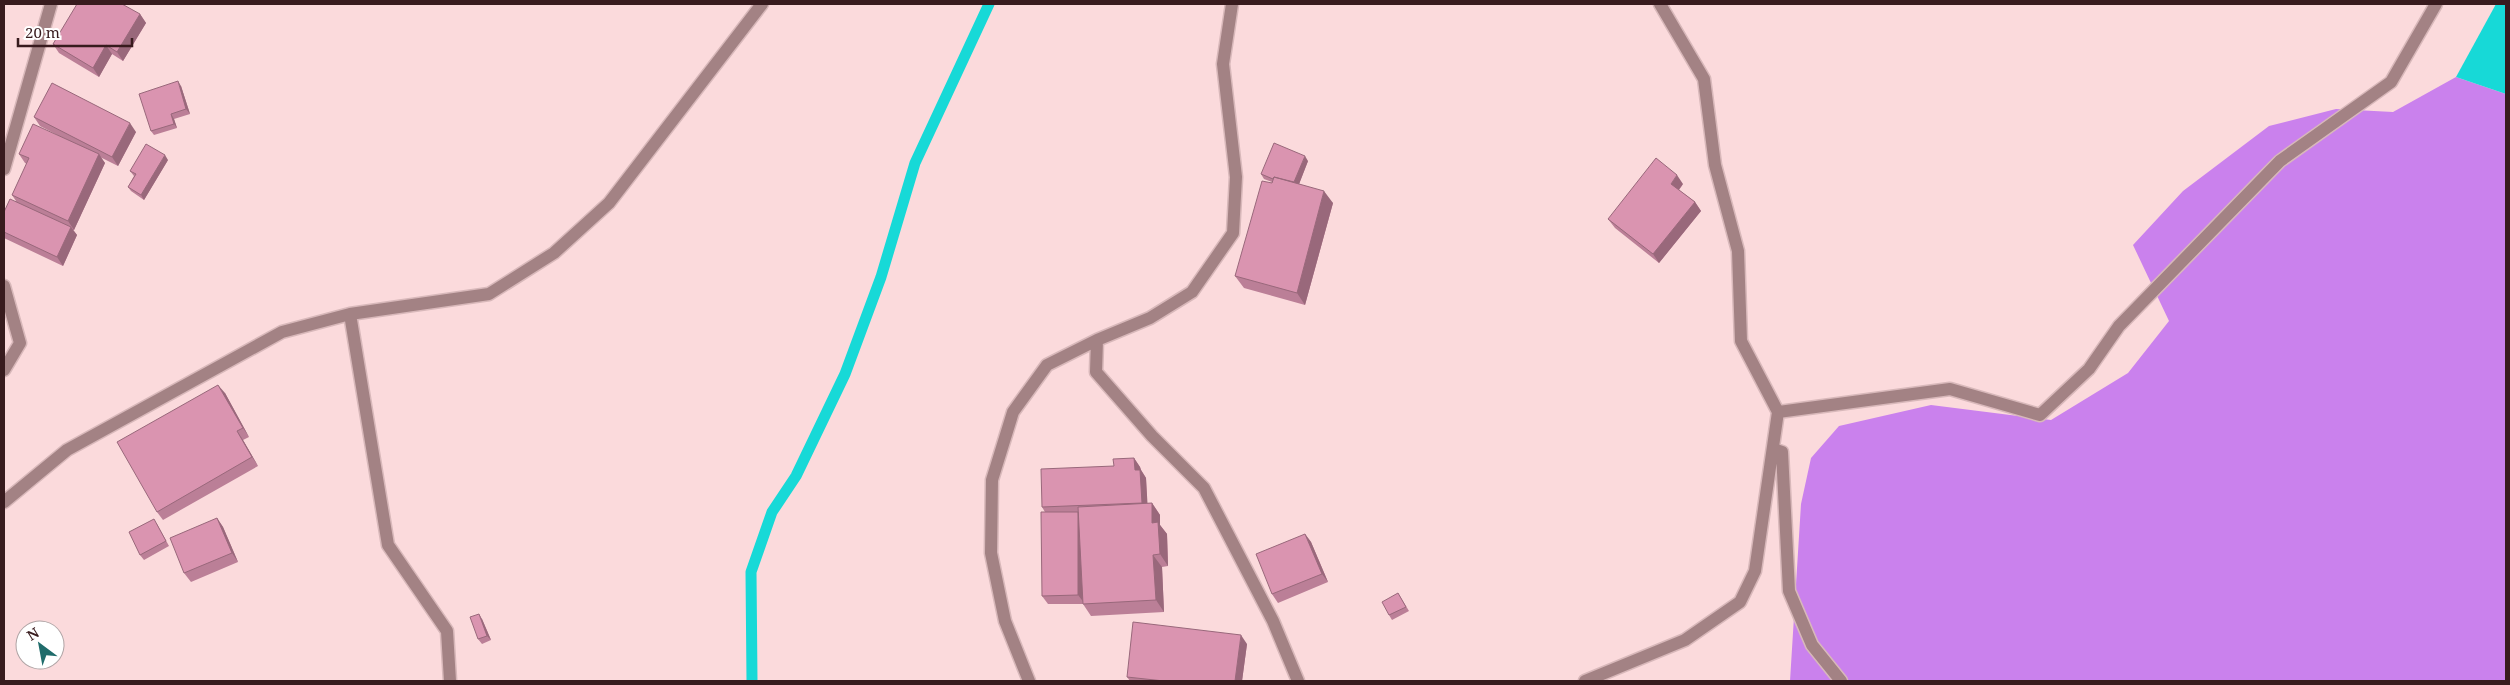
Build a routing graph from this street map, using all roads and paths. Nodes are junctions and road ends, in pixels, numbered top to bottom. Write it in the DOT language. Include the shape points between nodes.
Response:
graph roads {
  1 [pos="51,4"];
  2 [pos="762,4"];
  3 [pos="1232,4"];
  4 [pos="1660,4"];
  5 [pos="2436,4"];
  6 [pos="4,169"];
  7 [pos="4,286"];
  8 [pos="350,314"];
  9 [pos="1097,340"];
  10 [pos="4,370"];
  11 [pos="1778,412"];
  12 [pos="1773,449"];
  13 [pos="4,502"];
  14 [pos="450,681"];
  15 [pos="1029,681"];
  16 [pos="1298,681"];
  17 [pos="1585,681"];
  18 [pos="1841,681"];
  1 -- 6 [label="street"];
  2 -- 8 [label="street" via="609,203 554,253 489,294"];
  3 -- 9 [label="street" via="1223,64 1236,177 1233,233 1192,292 1150,318"];
  4 -- 11 [label="street" via="1704,79 1716,165 1738,251 1741,341"];
  5 -- 11 [label="street" via="2392,82 2280,161 2119,326 2089,369 2040,415 1950,389"];
  7 -- 10 [label="street" via="20,343"];
  8 -- 13 [label="street" via="282,332 67,450"];
  8 -- 14 [label="street" via="388,545 447,631"];
  9 -- 15 [label="street" via="1048,365 1024,396 1013,412 992,480 991,553 1005,620"];
  9 -- 16 [label="street" via="1096,372 1152,436 1204,488 1273,620"];
  11 -- 12 [label="street"];
  12 -- 17 [label="street" via="1755,571 1740,602 1685,640"];
  12 -- 18 [label="street" via="1782,452 1789,591 1812,644"];
}
